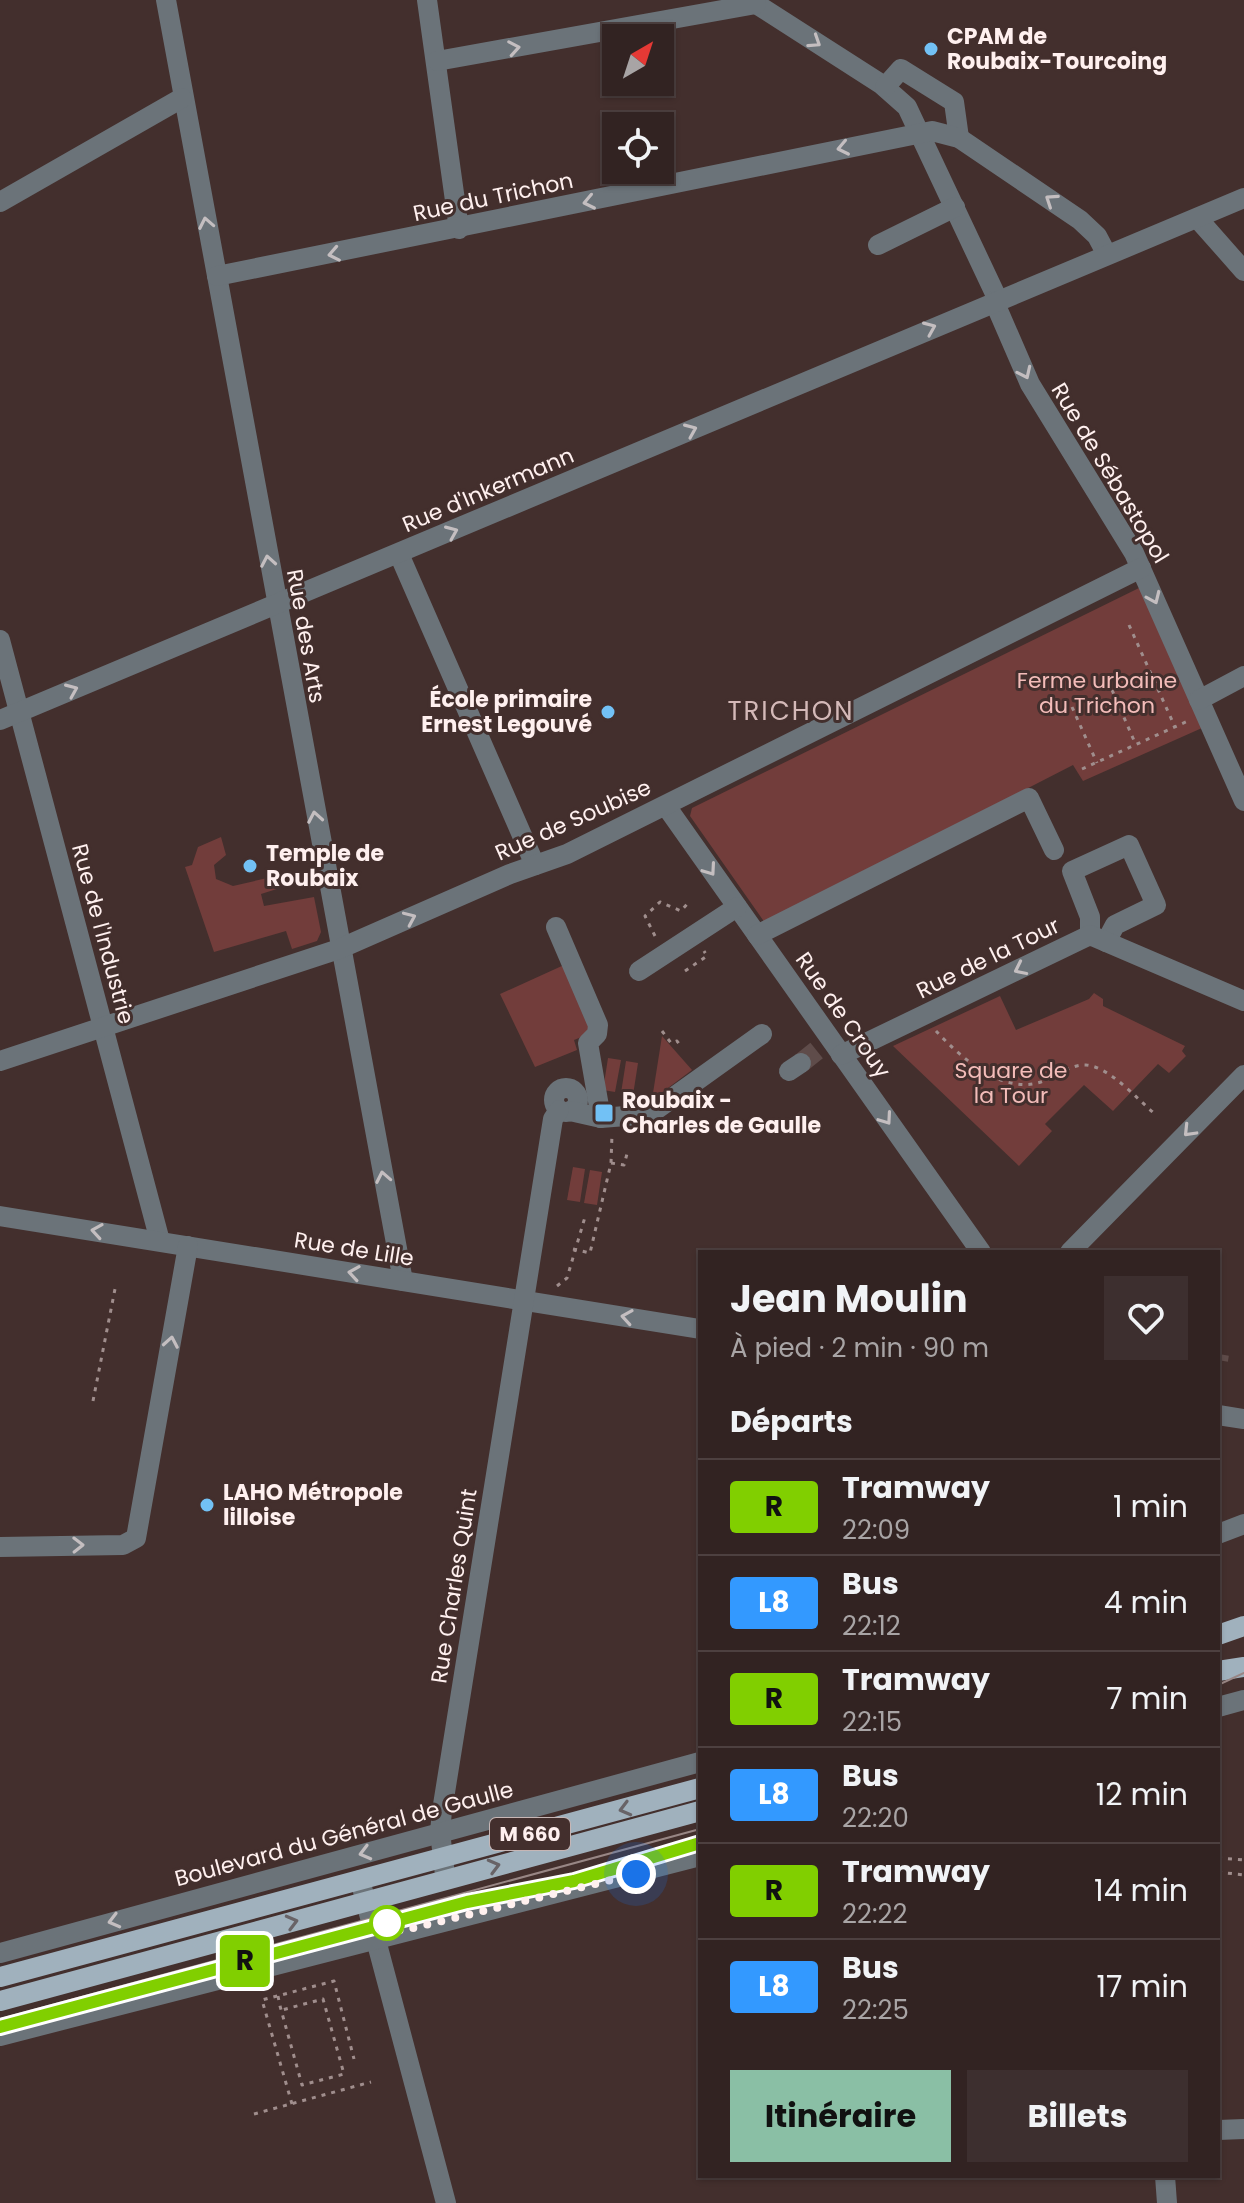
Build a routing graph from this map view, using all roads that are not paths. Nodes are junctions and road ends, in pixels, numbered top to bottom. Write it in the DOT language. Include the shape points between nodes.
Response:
graph roads {
  1 [pos="166,0"];
  2 [pos="427,0"];
  3 [pos="753,2"];
  4 [pos="437,61"];
  5 [pos="885,87"];
  6 [pos="182,98"];
  7 [pos="920,132"];
  8 [pos="959,138"];
  9 [pos="1244,198"];
  10 [pos="0,202"];
  11 [pos="955,207"];
  12 [pos="1198,219"];
  13 [pos="459,229"];
  14 [pos="878,245"];
  15 [pos="1106,253"];
  16 [pos="1244,271"];
  17 [pos="217,276"];
  18 [pos="996,300"];
  19 [pos="399,554"];
  20 [pos="1141,568"];
  21 [pos="275,603"];
  22 [pos="0,640"];
  23 [pos="1244,676"];
  24 [pos="1201,707"];
  25 [pos="19,712"];
  26 [pos="0,720"];
  27 [pos="1244,801"];
  28 [pos="666,806"];
  29 [pos="1054,850"];
  30 [pos="535,865"];
  31 [pos="737,907"];
  32 [pos="556,927"];
  33 [pos="757,935"];
  34 [pos="1098,939"];
  35 [pos="339,949"];
  36 [pos="639,971"];
  37 [pos="1244,1001"];
  38 [pos="103,1028"];
  39 [pos="762,1034"];
  40 [pos="831,1047"];
  41 [pos="0,1061"];
  42 [pos="1244,1075"];
  43 [pos="606,1118"];
  44 [pos="0,1216"];
  45 [pos="160,1241"];
  46 [pos="188,1246"];
  47 [pos="980,1250"];
  48 [pos="1072,1250"];
  49 [pos="403,1281"];
  50 [pos="524,1306"];
  51 [pos="698,1329"];
  52 [pos="1220,1415"];
  53 [pos="1244,1419"];
  54 [pos="1244,1524"];
  55 [pos="1220,1533"];
  56 [pos="0,1547"];
  57 [pos="1244,1626"];
  58 [pos="1220,1634"];
  59 [pos="1244,1667"];
  60 [pos="1220,1671"];
  61 [pos="1244,1700"];
  62 [pos="1220,1706"];
  63 [pos="698,1763"];
  64 [pos="698,1789"];
  65 [pos="698,1812"];
  66 [pos="440,1832"];
  67 [pos="698,1857"];
  68 [pos="442,1858"];
  69 [pos="446,1879"];
  70 [pos="360,1880"];
  71 [pos="366,1903"];
  72 [pos="373,1938"];
  73 [pos="0,1953"];
  74 [pos="0,1977"];
  75 [pos="0,2001"];
  76 [pos="0,2036"];
  77 [pos="1244,2129"];
  78 [pos="1220,2130"];
  79 [pos="1165,2178"];
  80 [pos="446,2203"];
  81 [pos="1167,2203"];
  1 -- 6 [label="street, Rue des Arts"];
  2 -- 4 [label="street"];
  4 -- 3 [label="street, one-way"];
  3 -- 5 [label="street, Rue de Sébastopol, one-way"];
  4 -- 13 [label="street"];
  5 -- 7 [label="street, Rue de Sébastopol" via="907,107"];
  5 -- 8 [label="street" via="901,69 954,102"];
  6 -- 10 [label="street"];
  17 -- 6 [label="street, Rue des Arts, one-way"];
  7 -- 8 [label="street" via="940,131"];
  7 -- 11 [label="street, Rue de Sébastopol"];
  7 -- 13 [label="street, Rue du Trichon, one-way"];
  15 -- 8 [label="street, one-way" via="1084,223"];
  9 -- 12 [label="street, Rue d'Inkermann"];
  11 -- 14 [label="street"];
  11 -- 18 [label="street, Rue de Sébastopol"];
  12 -- 15 [label="street, Rue d'Inkermann"];
  12 -- 16 [label="street"];
  13 -- 17 [label="street, Rue du Trichon, one-way"];
  15 -- 18 [label="street, Rue d'Inkermann"];
  21 -- 17 [label="street, Rue des Arts, one-way"];
  19 -- 18 [label="street, Rue d'Inkermann, one-way"];
  18 -- 20 [label="street, Rue de Sébastopol, one-way" via="1030,384"];
  19 -- 21 [label="street, Rue d'Inkermann"];
  19 -- 30 [label="street"];
  20 -- 24 [label="street, Rue de Sébastopol, one-way"];
  20 -- 28 [label="street, Rue de Soubise"];
  25 -- 21 [label="street, Rue d'Inkermann, one-way"];
  35 -- 21 [label="street, Rue des Arts, one-way"];
  22 -- 25 [label="street, Rue de l'Industrie"];
  23 -- 24 [label="street"];
  24 -- 27 [label="street, Rue de Sébastopol"];
  25 -- 26 [label="street, Rue d'Inkermann"];
  25 -- 38 [label="street, Rue de l'Industrie"];
  28 -- 30 [label="street, Rue de Soubise"];
  28 -- 31 [label="street, Rue de Crouy, one-way"];
  29 -- 33 [label="street" via="1029,798"];
  35 -- 30 [label="street, Rue de Soubise, one-way"];
  31 -- 33 [label="street, Rue de Crouy"];
  31 -- 36 [label="street"];
  32 -- 43 [label="street" via="598,1025 587,1055"];
  33 -- 40 [label="street, Rue de Crouy"];
  34 -- 34 [label="street, Rue de la Tour" via="1156,905 1129,845 1072,871"];
  34 -- 37 [label="street"];
  34 -- 40 [label="street, Rue de la Tour, one-way" via="923,1016"];
  35 -- 38 [label="street, Rue de Soubise"];
  49 -- 35 [label="street, Rue des Arts, one-way"];
  38 -- 41 [label="street, Rue de Soubise"];
  38 -- 45 [label="street, Rue de l'Industrie"];
  39 -- 43 [label="street" via="658,1110 639,1118"];
  40 -- 47 [label="street, Rue de Crouy, one-way"];
  42 -- 48 [label="street, one-way"];
  43 -- 50 [label="street, Rue Charles Quint" via="564,1110 553,1119"];
  45 -- 44 [label="street, Rue de Lille, one-way"];
  45 -- 46 [label="street, Rue de Lille"];
  49 -- 46 [label="street, Rue de Lille, one-way"];
  56 -- 46 [label="street, one-way" via="123,1545 136,1538"];
  49 -- 50 [label="street, Rue de Lille"];
  51 -- 50 [label="street, Rue de Lille, one-way" via="554,1305"];
  50 -- 66 [label="street, Rue Charles Quint"];
  52 -- 53 [label="street"];
  54 -- 55 [label="street"];
  57 -- 58 [label="main road"];
  59 -- 60 [label="main road"];
  61 -- 62 [label="street"];
  63 -- 66 [label="street, Boulevard du Général de Gaulle"];
  64 -- 68 [label="main road, M 660, one-way"];
  69 -- 65 [label="main road, M 660, one-way"];
  66 -- 68 [label="street, Rue Charles Quint"];
  66 -- 73 [label="street, Boulevard du Général de Gaulle, one-way"];
  67 -- 72 [label="street"];
  68 -- 69 [label="street, Rue Charles Quint"];
  68 -- 70 [label="main road, M 660"];
  69 -- 71 [label="main road, M 660"];
  70 -- 71 [label="street"];
  70 -- 74 [label="main road, M 660"];
  71 -- 72 [label="street"];
  75 -- 71 [label="main road, M 660, one-way"];
  72 -- 76 [label="street"];
  72 -- 80 [label="street"];
  77 -- 78 [label="street"];
  79 -- 81 [label="street"];
}
